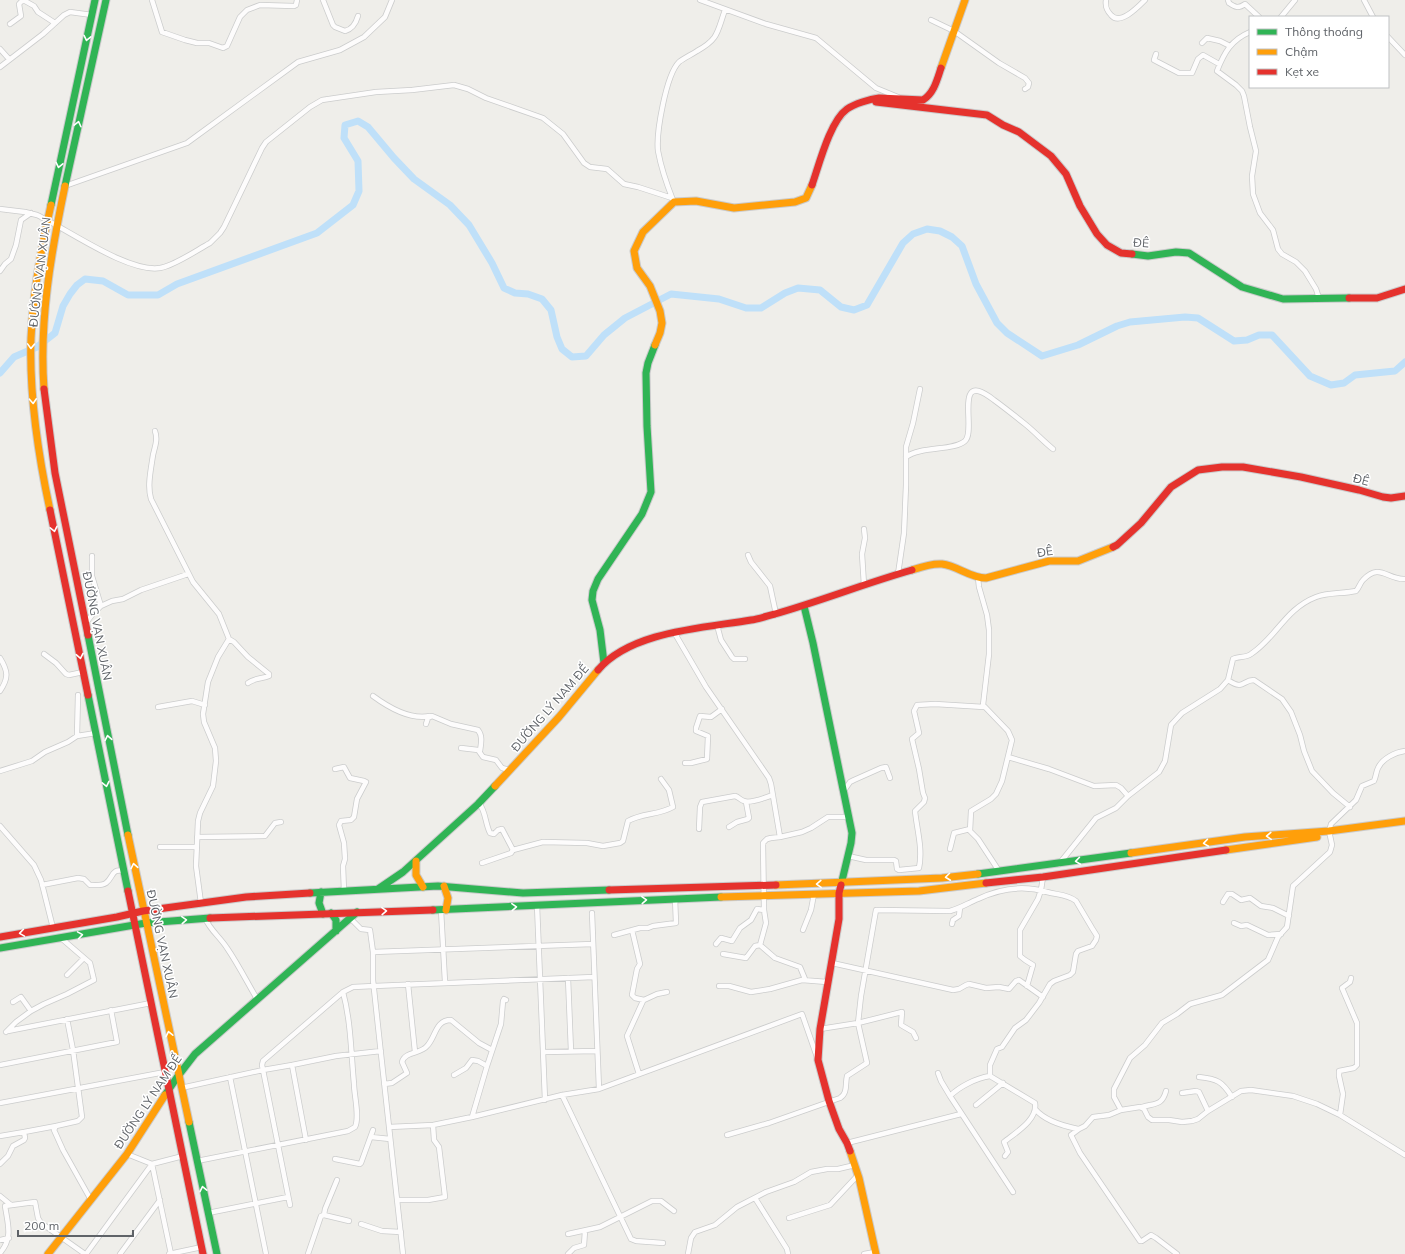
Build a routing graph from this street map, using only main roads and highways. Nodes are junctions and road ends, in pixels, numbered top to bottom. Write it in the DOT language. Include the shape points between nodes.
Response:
graph roads {
  1 [pos="96,0"];
  2 [pos="106,0"];
  3 [pos="965,0"];
  4 [pos="864,103"];
  5 [pos="1405,289"];
  6 [pos="1405,496"];
  7 [pos="804,606"];
  8 [pos="85,624"];
  9 [pos="74,627"];
  10 [pos="604,663"];
  11 [pos="1405,821"];
  12 [pos="1405,825"];
  13 [pos="1330,833"];
  14 [pos="416,861"];
  15 [pos="842,883"];
  16 [pos="444,886"];
  17 [pos="423,887"];
  18 [pos="378,889"];
  19 [pos="321,892"];
  20 [pos="590,892"];
  21 [pos="840,893"];
  22 [pos="591,903"];
  23 [pos="443,910"];
  24 [pos="143,911"];
  25 [pos="357,912"];
  26 [pos="331,913"];
  27 [pos="133,914"];
  28 [pos="323,914"];
  29 [pos="146,923"];
  30 [pos="135,925"];
  31 [pos="49,929"];
  32 [pos="336,931"];
  33 [pos="0,937"];
  34 [pos="47,940"];
  35 [pos="0,948"];
  36 [pos="178,1076"];
  37 [pos="169,1091"];
  38 [pos="203,1251"];
  39 [pos="876,1253"];
  40 [pos="48,1254"];
  41 [pos="217,1254"];
  1 -- 9 [label="main road, ĐƯỜNG VẠN XUÂN, one-way" via="47,220 35,286 32,329 34,413 42,468"];
  8 -- 2 [label="main road, ĐƯỜNG VẠN XUÂN, one-way" via="52,458 45,412 42,357 46,288 56,225"];
  3 -- 4 [label="main road" via="929,96 923,100 885,98"];
  4 -- 5 [label="main road, ĐÊ" via="881,102 987,115 1019,132 1051,156 1066,174 1080,206 1097,234 1107,245 1121,253 1148,256 1189,253 1242,287 1283,298 1377,298"];
  4 -- 10 [label="main road, ĐƯỜNG LÝ NAM ĐẾ" via="847,109 833,126 805,199 789,204 734,208 673,200 643,232 634,251 637,268 651,288 660,311 662,328 646,373 651,492 642,514 598,579 593,591 592,600 600,630"];
  6 -- 7 [label="main road, ĐÊ" via="1383,497 1309,479 1243,467 1222,466 1198,470 1171,487 1141,523 1117,545 1078,561 1049,561 994,577 978,578 954,567 933,564"];
  7 -- 10 [label="main road" via="753,620 674,632 634,644"];
  7 -- 15 [label="main road" via="852,833"];
  8 -- 9 [label="main road"];
  24 -- 8 [label="main road, ĐƯỜNG VẠN XUÂN, one-way"];
  9 -- 27 [label="main road, ĐƯỜNG VẠN XUÂN, one-way"];
  10 -- 14 [label="main road, ĐƯỜNG LÝ NAM ĐẾ" via="479,803"];
  11 -- 13 [label="main road"];
  12 -- 13 [label="main road"];
  13 -- 15 [label="main road, one-way" via="1245,837 942,878"];
  13 -- 21 [label="main road" via="1247,848 1043,877 919,891"];
  14 -- 17 [label="main road" via="415,877"];
  14 -- 18 [label="main road, ĐƯỜNG LÝ NAM ĐẾ"];
  15 -- 20 [label="main road, one-way"];
  15 -- 21 [label="main road"];
  16 -- 17 [label="main road"];
  16 -- 20 [label="main road" via="523,893"];
  16 -- 23 [label="main road" via="449,899"];
  17 -- 18 [label="main road"];
  18 -- 19 [label="main road"];
  19 -- 24 [label="main road" via="246,896"];
  19 -- 28 [label="main road" via="318,904"];
  20 -- 22 [label="main road"];
  22 -- 21 [label="main road, one-way"];
  21 -- 39 [label="main road" via="839,919 827,982 818,1060 829,1101 858,1175"];
  23 -- 22 [label="main road, one-way"];
  25 -- 23 [label="main road, one-way"];
  24 -- 27 [label="main road"];
  24 -- 29 [label="main road, ĐƯỜNG VẠN XUÂN"];
  25 -- 26 [label="main road"];
  25 -- 32 [label="main road, ĐƯỜNG LÝ NAM ĐẾ"];
  26 -- 28 [label="main road"];
  26 -- 32 [label="main road" via="336,920"];
  27 -- 30 [label="main road, ĐƯỜNG VẠN XUÂN"];
  27 -- 31 [label="main road"];
  29 -- 28 [label="main road, one-way"];
  29 -- 30 [label="main road"];
  36 -- 29 [label="main road, ĐƯỜNG VẠN XUÂN, one-way"];
  34 -- 30 [label="main road, one-way"];
  30 -- 37 [label="main road, ĐƯỜNG VẠN XUÂN"];
  31 -- 33 [label="main road, one-way"];
  31 -- 34 [label="main road"];
  32 -- 36 [label="main road, ĐƯỜNG LÝ NAM ĐẾ" via="196,1054"];
  34 -- 35 [label="main road"];
  36 -- 37 [label="main road, ĐƯỜNG LÝ NAM ĐẾ"];
  41 -- 36 [label="main road, ĐƯỜNG VẠN XUÂN, one-way"];
  37 -- 38 [label="main road, ĐƯỜNG VẠN XUÂN"];
  37 -- 40 [label="main road, ĐƯỜNG LÝ NAM ĐẾ" via="127,1154"];
}
